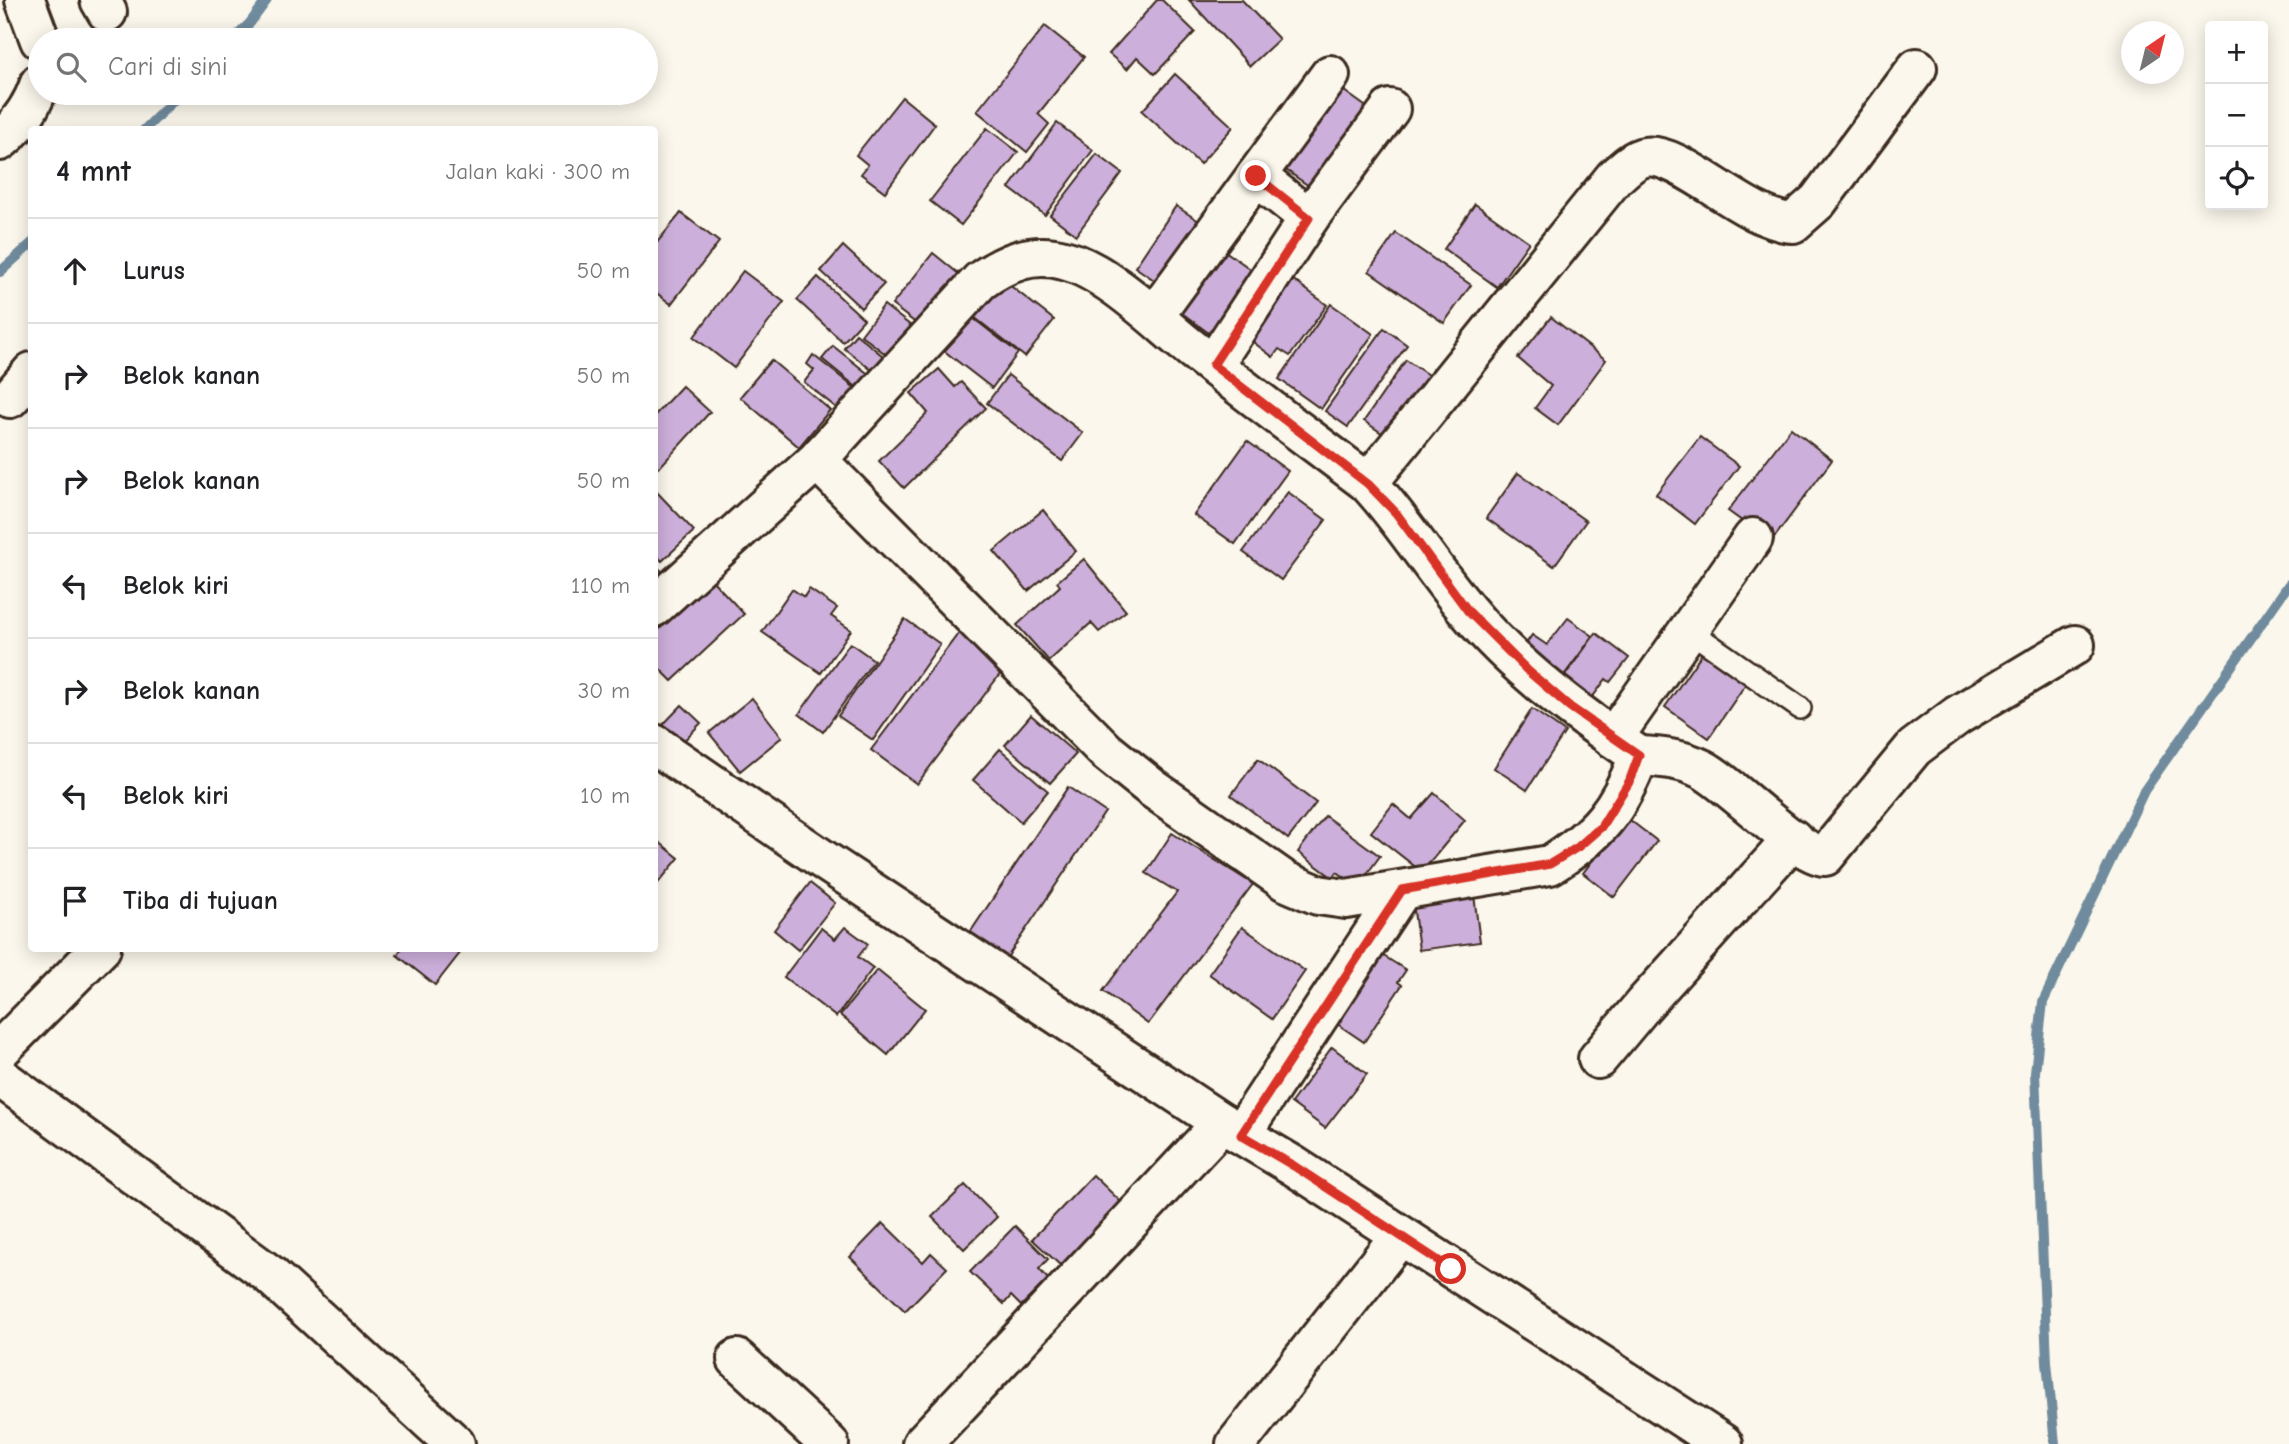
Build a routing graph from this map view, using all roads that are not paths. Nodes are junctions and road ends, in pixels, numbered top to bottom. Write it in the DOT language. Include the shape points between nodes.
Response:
graph roads {
  1 [pos="1917,68"];
  2 [pos="1330,75"];
  3 [pos="31,105"];
  4 [pos="1390,109"];
  5 [pos="0,141"];
  6 [pos="1256,176"];
  7 [pos="1309,218"];
  8 [pos="1154,316"];
  9 [pos="1213,365"];
  10 [pos="817,460"];
  11 [pos="1368,484"];
  12 [pos="1753,538"];
  13 [pos="658,603"];
  14 [pos="1687,629"];
  15 [pos="2075,645"];
  16 [pos="1800,708"];
  17 [pos="658,747"];
  18 [pos="1626,747"];
  19 [pos="1793,839"];
  20 [pos="1402,890"];
  21 [pos="97,952"];
  22 [pos="0,1050"];
  23 [pos="1598,1059"];
  24 [pos="0,1077"];
  25 [pos="1232,1129"];
  26 [pos="1400,1236"];
  27 [pos="737,1359"];
  28 [pos="455,1444"];
  29 [pos="829,1444"];
  30 [pos="922,1444"];
  31 [pos="1236,1444"];
  32 [pos="1723,1444"];
  1 -- 11 [label="street" via="1818,201 1793,223 1761,215 1667,159 1645,157 1626,167"];
  2 -- 6 [label="street"];
  3 -- 5 [label="street" via="17,127"];
  4 -- 7 [label="street"];
  6 -- 7 [label="street"];
  6 -- 8 [label="street"];
  7 -- 9 [label="street"];
  8 -- 9 [label="street"];
  8 -- 10 [label="street" via="1091,271 1063,260 1031,257 1001,266 980,281"];
  9 -- 11 [label="street"];
  10 -- 13 [label="street"];
  10 -- 20 [label="street" via="1106,751 1152,788 1285,881 1318,895 1346,900"];
  11 -- 18 [label="street" via="1396,513 1468,611 1528,671"];
  12 -- 14 [label="street"];
  14 -- 16 [label="lane"];
  14 -- 18 [label="street"];
  15 -- 19 [label="street" via="1958,715 1914,748 1825,856"];
  17 -- 25 [label="street"];
  18 -- 19 [label="street" via="1703,769"];
  18 -- 20 [label="street" via="1629,782 1601,827 1578,847 1550,864"];
  19 -- 23 [label="street"];
  20 -- 25 [label="street"];
  21 -- 22 [label="street"];
  24 -- 28 [label="street" via="269,1274"];
  25 -- 26 [label="street"];
  25 -- 30 [label="street"];
  26 -- 31 [label="street"];
  26 -- 32 [label="street"];
  27 -- 29 [label="street"];
}
